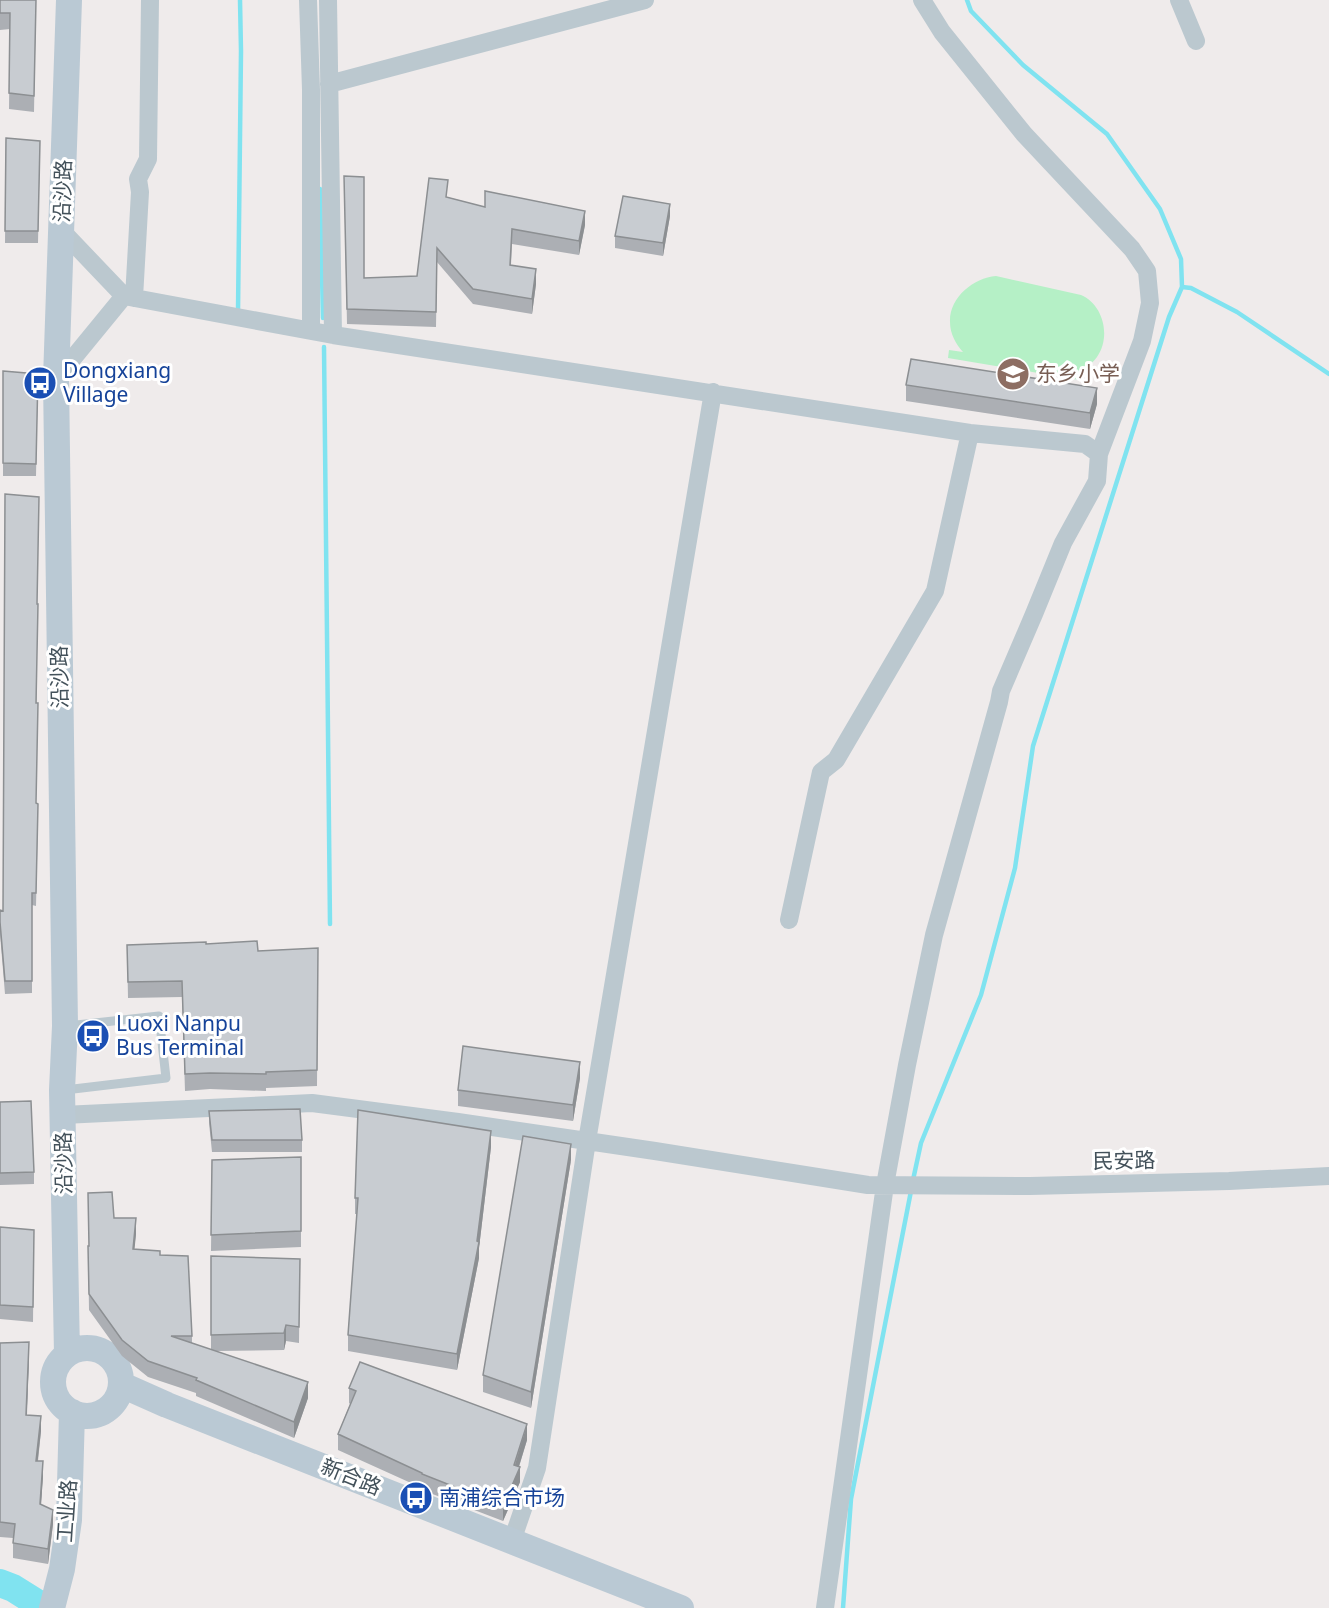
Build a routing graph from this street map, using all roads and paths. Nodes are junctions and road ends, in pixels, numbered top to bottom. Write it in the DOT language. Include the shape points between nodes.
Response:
graph roads {
  1 [pos="69,0"];
  2 [pos="150,0"];
  3 [pos="308,0"];
  4 [pos="328,0"];
  5 [pos="645,0"];
  6 [pos="922,0"];
  7 [pos="1179,0"];
  8 [pos="1196,41"];
  9 [pos="329,84"];
  10 [pos="62,231"];
  11 [pos="129,297"];
  12 [pos="311,331"];
  13 [pos="333,335"];
  14 [pos="56,379"];
  15 [pos="712,392"];
  16 [pos="970,433"];
  17 [pos="1099,454"];
  18 [pos="789,920"];
  19 [pos="65,1026"];
  20 [pos="63,1103"];
  21 [pos="587,1141"];
  22 [pos="1329,1176"];
  23 [pos="885,1185"];
  24 [pos="67,1354"];
  25 [pos="122,1385"];
  26 [pos="72,1412"];
  27 [pos="512,1541"];
  28 [pos="52,1608"];
  29 [pos="681,1608"];
  30 [pos="825,1608"];
  1 -- 10 [label="street, 沿沙路"];
  2 -- 11 [label="street" via="148,159 138,179"];
  3 -- 12 [label="street"];
  4 -- 9 [label="street"];
  5 -- 9 [label="street"];
  6 -- 17 [label="street" via="942,32 1024,134 1132,249 1147,271 1150,303 1142,340"];
  7 -- 8 [label="street"];
  9 -- 13 [label="street"];
  10 -- 11 [label="street"];
  10 -- 14 [label="street, 沿沙路"];
  11 -- 12 [label="street"];
  11 -- 14 [label="street"];
  12 -- 13 [label="street"];
  13 -- 15 [label="street"];
  14 -- 19 [label="street, 沿沙路"];
  15 -- 16 [label="street"];
  15 -- 21 [label="street"];
  16 -- 17 [label="street" via="1085,444"];
  16 -- 18 [label="street" via="936,591 836,760 821,772"];
  17 -- 23 [label="street" via="1097,480 1063,543 1001,690 934,935"];
  19 -- 20 [label="street, 沿沙路"];
  19 -- 20 [label="lane" via="159,1016 166,1078"];
  20 -- 21 [label="street, 民安路" via="312,1103"];
  20 -- 24 [label="street, 沿沙路"];
  21 -- 23 [label="street, 民安路"];
  21 -- 27 [label="street" via="537,1468"];
  22 -- 23 [label="street, 民安路" via="1088,1184"];
  23 -- 30 [label="street"];
  24 -- 25 [label="street" via="84,1348 108,1355 116,1363"];
  24 -- 26 [label="street" via="59,1362 53,1384 62,1405"];
  25 -- 26 [label="street" via="114,1404 105,1411 94,1416"];
  25 -- 27 [label="street, 新合路"];
  26 -- 28 [label="street, 工业路" via="69,1520"];
  27 -- 29 [label="street, 新合路"];
}
